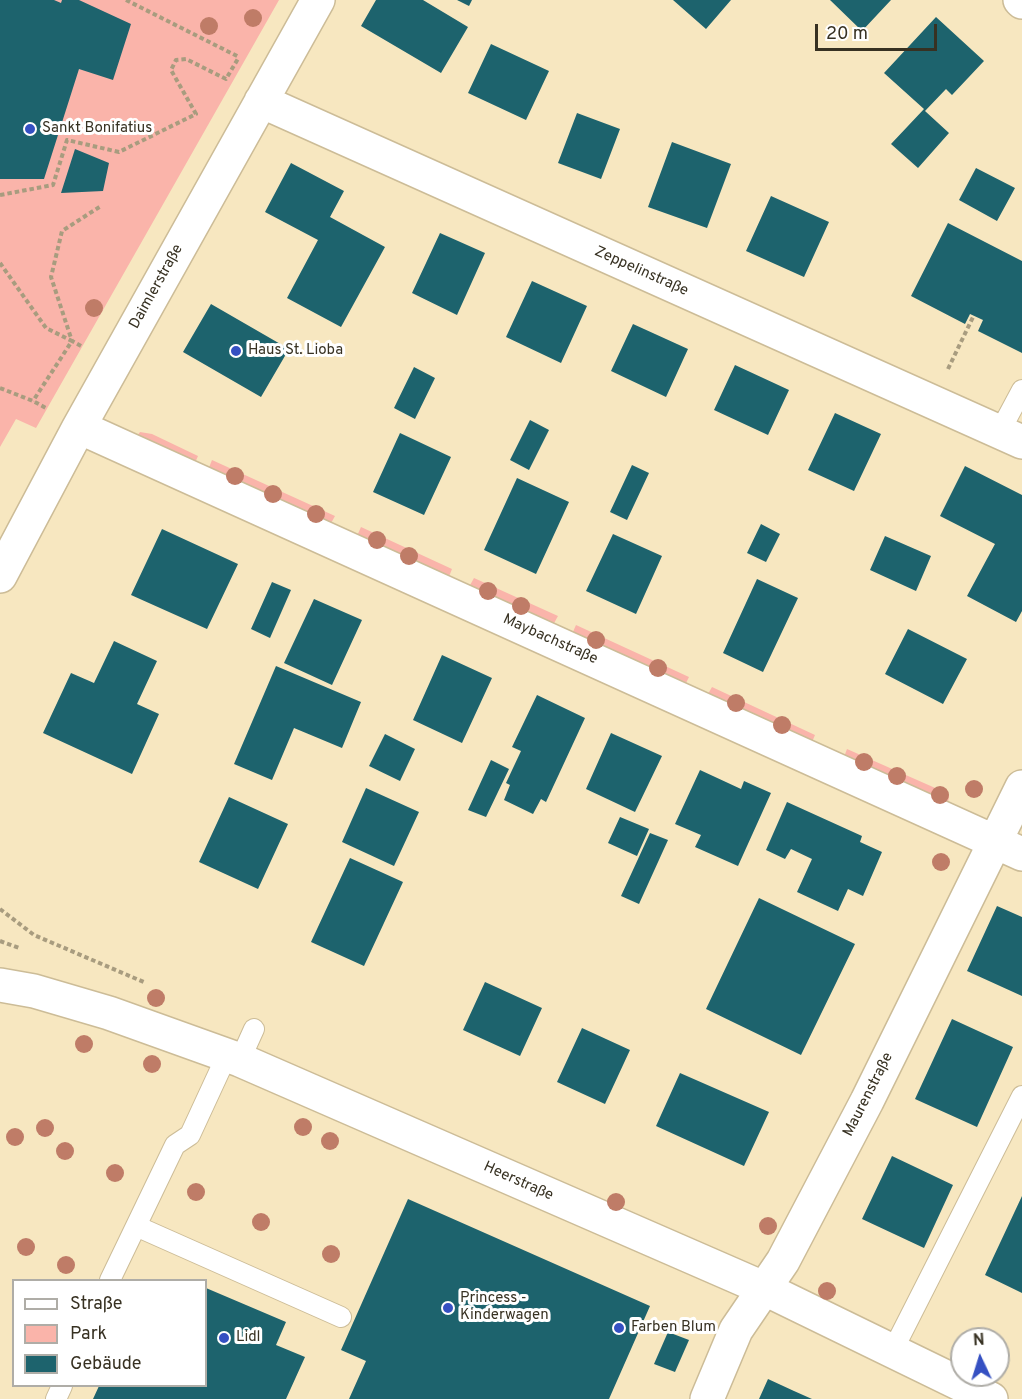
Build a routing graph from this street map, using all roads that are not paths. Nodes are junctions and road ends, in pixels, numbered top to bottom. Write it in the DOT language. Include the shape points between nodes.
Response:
graph roads {
  1 [pos="318,0"];
  2 [pos="267,89"];
  3 [pos="1022,390"];
  4 [pos="79,428"];
  5 [pos="1011,437"];
  6 [pos="0,576"];
  7 [pos="1022,787"];
  8 [pos="1008,847"];
  9 [pos="0,985"];
  10 [pos="34,991"];
  11 [pos="0,1003"];
  12 [pos="254,1029"];
  13 [pos="233,1058"];
  14 [pos="1022,1096"];
  15 [pos="136,1226"];
  16 [pos="111,1279"];
  17 [pos="763,1288"];
  18 [pos="341,1317"];
  19 [pos="893,1350"];
  20 [pos="707,1399"];
  21 [pos="992,1399"];
  1 -- 2 [label="street, Daimlerstraße"];
  2 -- 4 [label="street, Daimlerstraße"];
  2 -- 5 [label="street, Zeppelinstraße"];
  3 -- 5 [label="lane"];
  4 -- 6 [label="street, Daimlerstraße"];
  4 -- 8 [label="street, Maybachstraße"];
  7 -- 8 [label="street, Maurenstraße"];
  8 -- 17 [label="street, Maurenstraße" via="783,1261"];
  9 -- 10 [label="street, Heerstraße"];
  10 -- 11 [label="street"];
  10 -- 13 [label="street, Heerstraße" via="109,1013"];
  12 -- 13 [label="lane"];
  13 -- 15 [label="lane" via="190,1135 175,1145"];
  13 -- 17 [label="street, Heerstraße"];
  14 -- 19 [label="lane"];
  15 -- 16 [label="lane"];
  15 -- 18 [label="lane"];
  17 -- 19 [label="street, Heerstraße"];
  17 -- 20 [label="street, Maurenstraße" via="736,1330"];
  19 -- 21 [label="street, Heerstraße"];
}
